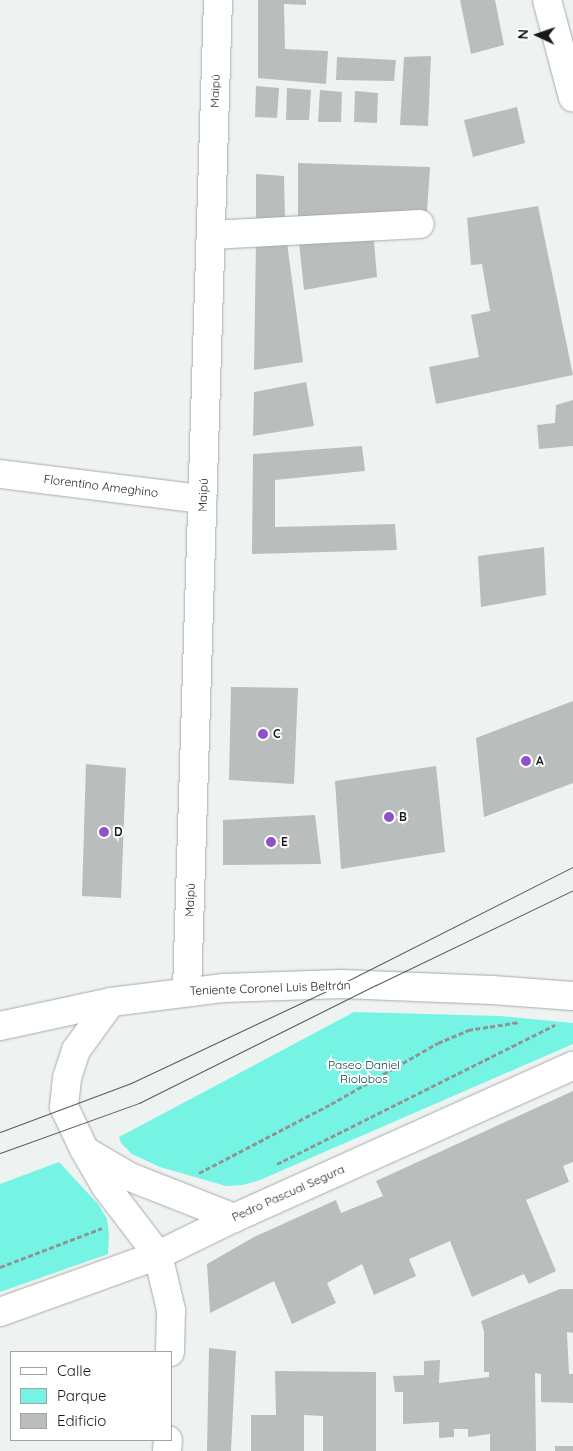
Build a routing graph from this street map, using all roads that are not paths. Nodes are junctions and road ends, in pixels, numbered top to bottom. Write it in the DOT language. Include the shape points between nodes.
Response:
graph roads {
  1 [pos="218,0"];
  2 [pos="547,0"];
  3 [pos="573,98"];
  4 [pos="420,224"];
  5 [pos="211,235"];
  6 [pos="0,474"];
  7 [pos="202,499"];
  8 [pos="187,991"];
  9 [pos="573,996"];
  10 [pos="111,1002"];
  11 [pos="0,1026"];
  12 [pos="573,1066"];
  13 [pos="84,1149"];
  14 [pos="234,1218"];
  15 [pos="158,1255"];
  16 [pos="0,1312"];
  17 [pos="170,1351"];
  1 -- 5 [label="main road, Maipú"];
  2 -- 3 [label="main road"];
  4 -- 5 [label="main road"];
  5 -- 7 [label="main road, Maipú"];
  6 -- 7 [label="main road, Florentino Ameghino"];
  7 -- 8 [label="main road, Maipú"];
  8 -- 9 [label="main road, Teniente Coronel Luis Beltrán" via="341,984"];
  8 -- 10 [label="main road, Teniente Coronel Luis Beltrán"];
  10 -- 11 [label="main road, Teniente Coronel Luis Beltrán"];
  10 -- 13 [label="main road" via="76,1050 67,1078 64,1108"];
  12 -- 14 [label="main road, Pedro Pascual Segura"];
  13 -- 14 [label="main road" via="130,1177"];
  13 -- 15 [label="main road" via="106,1187"];
  14 -- 15 [label="main road, Pedro Pascual Segura"];
  15 -- 16 [label="main road, Pedro Pascual Segura"];
  15 -- 17 [label="main road" via="171,1310"];
}
